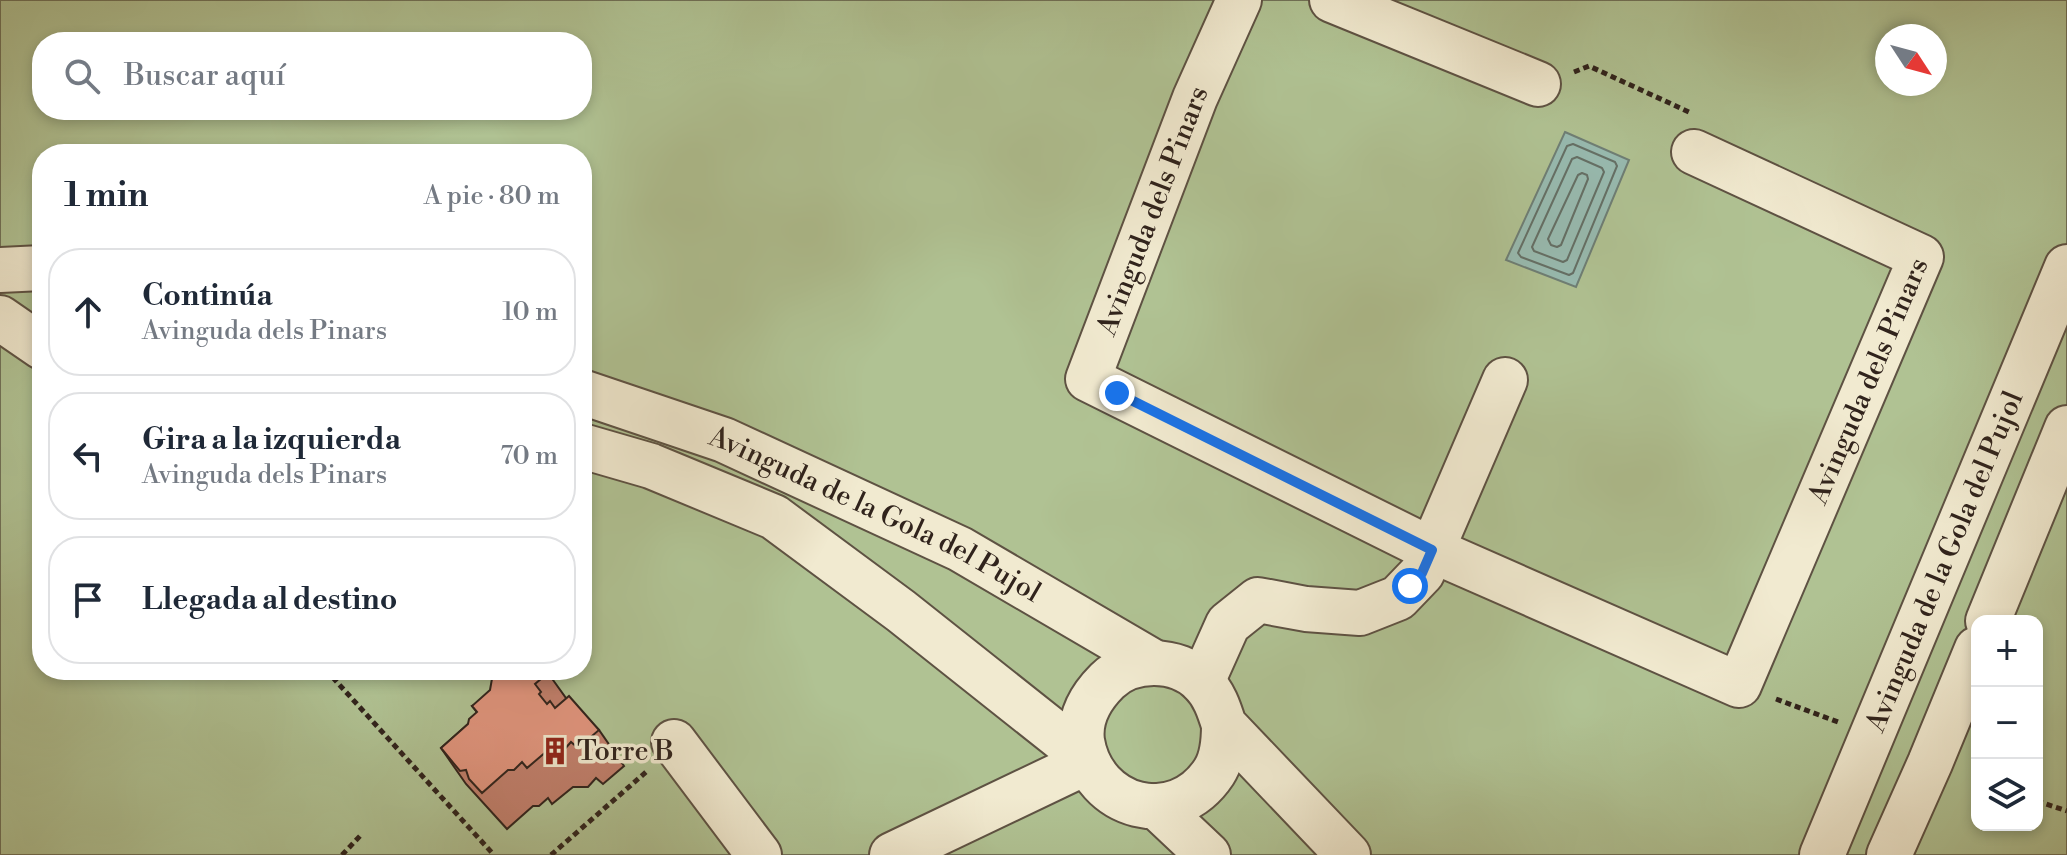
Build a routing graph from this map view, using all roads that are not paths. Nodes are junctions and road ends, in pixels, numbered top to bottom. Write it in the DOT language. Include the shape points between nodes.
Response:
graph roads {
  1 [pos="1239,0"];
  2 [pos="1332,0"];
  3 [pos="1538,84"];
  4 [pos="1694,152"];
  5 [pos="2067,267"];
  6 [pos="32,268"];
  7 [pos="0,270"];
  8 [pos="0,318"];
  9 [pos="32,340"];
  10 [pos="1505,380"];
  11 [pos="592,395"];
  12 [pos="2067,428"];
  13 [pos="592,449"];
  14 [pos="1432,550"];
  15 [pos="1990,615"];
  16 [pos="1155,663"];
  17 [pos="1971,664"];
  18 [pos="1202,682"];
  19 [pos="1224,725"];
  20 [pos="662,755"];
  21 [pos="1086,759"];
  22 [pos="1156,806"];
  23 [pos="759,855"];
  24 [pos="892,855"];
  25 [pos="1208,855"];
  26 [pos="1348,855"];
  27 [pos="1822,855"];
  28 [pos="1889,855"];
  1 -- 14 [label="street, Avinguda dels Pinars" via="1195,98 1088,379"];
  2 -- 3 [label="street"];
  4 -- 14 [label="street, Avinguda dels Pinars" via="1921,257 1739,685"];
  5 -- 27 [label="street, Avinguda de la Gola del Pujol"];
  6 -- 7 [label="street"];
  8 -- 9 [label="street"];
  10 -- 14 [label="street"];
  11 -- 16 [label="street, Avinguda de la Gola del Pujol" via="724,440 960,549"];
  12 -- 15 [label="street"];
  13 -- 21 [label="street, Avinguda de la Gola del Pujol" via="651,466 774,517"];
  14 -- 18 [label="street" via="1422,573 1398,598 1360,613 1258,600 1228,624"];
  16 -- 18 [label="street" via="1172,665"];
  16 -- 21 [label="street" via="1112,676 1096,692 1081,734"];
  17 -- 28 [label="street"];
  18 -- 19 [label="street" via="1217,701"];
  19 -- 22 [label="street" via="1215,771 1200,789"];
  19 -- 26 [label="street"];
  20 -- 23 [label="street"];
  21 -- 22 [label="street" via="1098,781 1115,795"];
  21 -- 24 [label="street"];
  22 -- 25 [label="street"];
}
